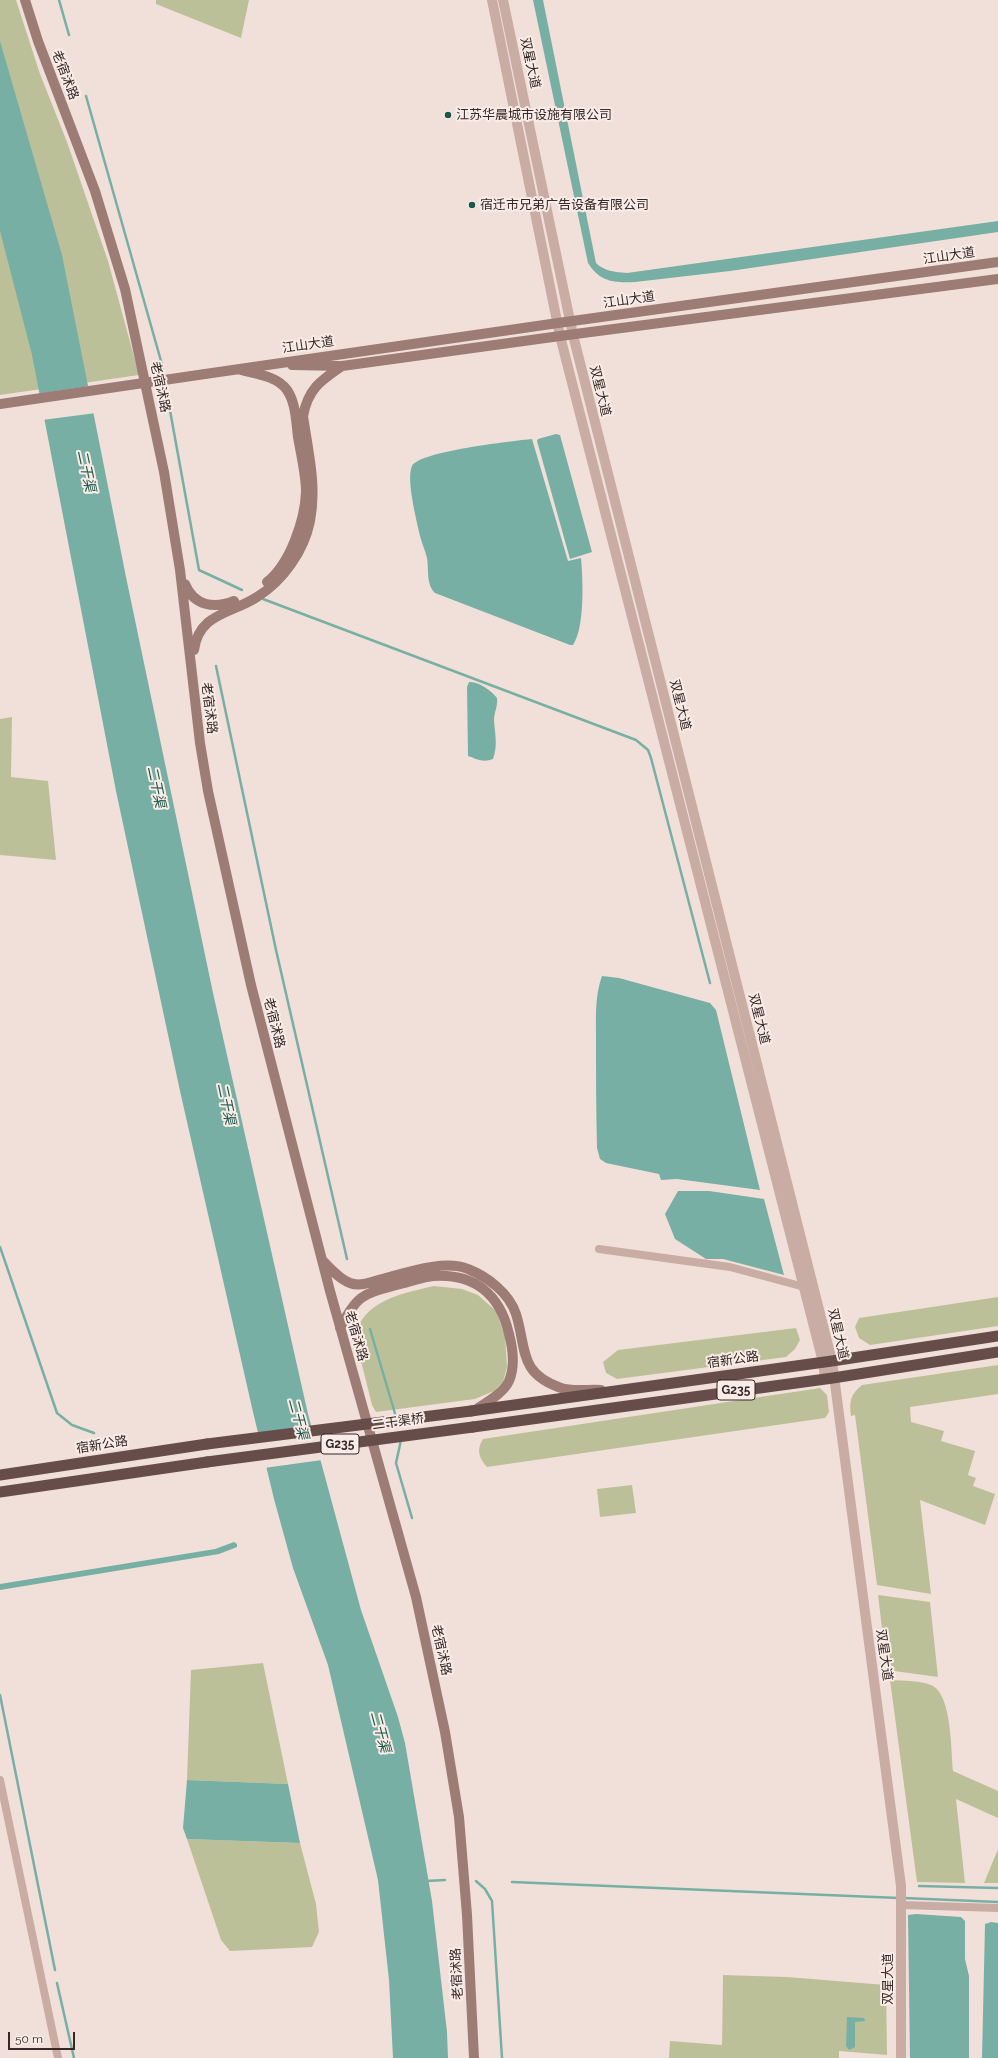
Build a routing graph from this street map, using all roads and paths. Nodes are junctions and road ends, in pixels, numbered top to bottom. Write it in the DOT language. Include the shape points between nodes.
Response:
graph roads {
  1 [pos="25,0"];
  2 [pos="492,0"];
  3 [pos="503,0"];
  4 [pos="998,262"];
  5 [pos="998,279"];
  6 [pos="569,321"];
  7 [pos="558,323"];
  8 [pos="573,335"];
  9 [pos="560,336"];
  10 [pos="263,364"];
  11 [pos="342,366"];
  12 [pos="235,369"];
  13 [pos="0,404"];
  14 [pos="180,570"];
  15 [pos="222,605"];
  16 [pos="189,637"];
  17 [pos="192,680"];
  18 [pos="599,1249"];
  19 [pos="321,1259"];
  20 [pos="809,1288"];
  21 [pos="340,1328"];
  22 [pos="998,1336"];
  23 [pos="998,1352"];
  24 [pos="828,1361"];
  25 [pos="829,1378"];
  26 [pos="617,1390"];
  27 [pos="473,1411"];
  28 [pos="207,1444"];
  29 [pos="0,1475"];
  30 [pos="0,1492"];
  31 [pos="0,1780"];
  32 [pos="901,1900"];
  33 [pos="998,1908"];
  34 [pos="58,2058"];
  35 [pos="474,2058"];
  36 [pos="901,2058"];
  1 -- 14 [label="main road, 老宿沭路" via="95,190 125,289 152,411"];
  2 -- 7 [label="street, 双星大道"];
  3 -- 6 [label="street, 双星大道"];
  4 -- 6 [label="main road, 江山大道"];
  5 -- 8 [label="main road, 江山大道"];
  6 -- 7 [label="main road, 江山大道"];
  6 -- 8 [label="street, 双星大道"];
  7 -- 9 [label="street, 双星大道"];
  7 -- 10 [label="main road, 江山大道"];
  8 -- 9 [label="main road, 江山大道"];
  8 -- 20 [label="street, 双星大道"];
  9 -- 11 [label="main road, 江山大道"];
  9 -- 20 [label="street, 双星大道"];
  10 -- 11 [label="main road, 江山大道"];
  10 -- 12 [label="main road, 江山大道"];
  11 -- 17 [label="main road" via="319,382 305,404 303,416 313,487 310,522 301,548 273,586 256,598 210,620 200,631 195,640"];
  12 -- 13 [label="main road, 江山大道, bridge"];
  12 -- 15 [label="main road" via="278,381 287,390 295,414 306,491 300,525 293,546 283,563 269,580 253,591"];
  14 -- 15 [label="main road" via="189,594 208,606"];
  14 -- 16 [label="main road, 老宿沭路"];
  15 -- 16 [label="main road" via="201,620"];
  16 -- 17 [label="main road, 老宿沭路"];
  17 -- 19 [label="main road, 老宿沭路" via="208,791 251,985"];
  18 -- 20 [label="street" via="730,1267"];
  19 -- 21 [label="main road, 老宿沭路"];
  19 -- 26 [label="main road" via="349,1283 362,1284 415,1270 446,1266 467,1268 490,1280 508,1299 515,1313 524,1353 531,1368 540,1378 563,1388"];
  20 -- 24 [label="street, 双星大道"];
  21 -- 27 [label="main road" via="356,1301 370,1292 432,1276 456,1276 475,1283 495,1299 505,1317 513,1364 508,1382 503,1389"];
  21 -- 35 [label="main road, 老宿沭路" via="416,1597 445,1732 459,1818"];
  22 -- 24 [label="highway, 宿新公路 / G235"];
  23 -- 25 [label="highway, G235"];
  24 -- 25 [label="street, 双星大道"];
  24 -- 26 [label="highway, 宿新公路 / G235"];
  25 -- 30 [label="highway, 二干渠桥 / G235, bridge"];
  25 -- 32 [label="street, 双星大道"];
  26 -- 27 [label="highway, 宿新公路 / G235"];
  27 -- 28 [label="highway, 二干渠桥 / G235, bridge"];
  28 -- 29 [label="highway, 宿新公路 / G235"];
  31 -- 34 [label="street"];
  32 -- 33 [label="street"];
  32 -- 36 [label="street, 双星大道"];
}
